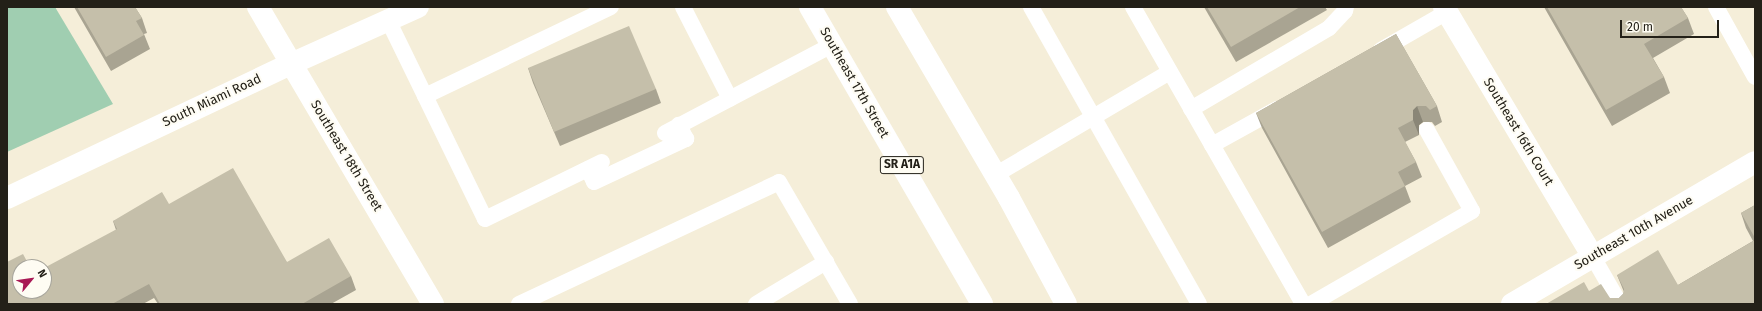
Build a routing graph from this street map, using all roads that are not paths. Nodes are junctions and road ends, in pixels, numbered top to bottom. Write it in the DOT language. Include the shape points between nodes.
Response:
graph roads {
  1 [pos="258,7"];
  2 [pos="418,7"];
  3 [pos="611,7"];
  4 [pos="683,7"];
  5 [pos="810,7"];
  6 [pos="897,7"];
  7 [pos="1031,7"];
  8 [pos="1133,7"];
  9 [pos="1346,7"];
  10 [pos="1716,7"];
  11 [pos="1445,10"];
  12 [pos="388,20"];
  13 [pos="832,45"];
  14 [pos="1377,55"];
  15 [pos="291,64"];
  16 [pos="1170,72"];
  17 [pos="1755,77"];
  18 [pos="425,96"];
  19 [pos="730,99"];
  20 [pos="1293,100"];
  21 [pos="1191,109"];
  22 [pos="1092,118"];
  23 [pos="679,125"];
  24 [pos="1427,130"];
  25 [pos="664,133"];
  26 [pos="1212,145"];
  27 [pos="1755,162"];
  28 [pos="995,175"];
  29 [pos="7,198"];
  30 [pos="1593,257"];
  31 [pos="826,262"];
  32 [pos="525,303"];
  33 [pos="433,304"];
  34 [pos="756,304"];
  35 [pos="850,304"];
  36 [pos="982,304"];
  37 [pos="1066,304"];
  38 [pos="1199,304"];
  39 [pos="1303,304"];
  40 [pos="1312,304"];
  41 [pos="1512,304"];
  42 [pos="1620,304"];
  1 -- 15 [label="street, Southeast 18th Street"];
  2 -- 12 [label="street, South Miami Road"];
  3 -- 18 [label="lane"];
  4 -- 19 [label="lane"];
  5 -- 13 [label="street, Southeast 17th Street / SR A1A"];
  6 -- 28 [label="street"];
  7 -- 22 [label="lane"];
  8 -- 16 [label="lane"];
  9 -- 21 [label="lane" via="1329,28"];
  10 -- 17 [label="lane"];
  11 -- 14 [label="lane"];
  11 -- 30 [label="street, Southeast 16th Court"];
  12 -- 15 [label="street, South Miami Road"];
  12 -- 18 [label="lane"];
  13 -- 19 [label="lane"];
  13 -- 36 [label="street, Southeast 17th Street / SR A1A"];
  15 -- 29 [label="street, South Miami Road"];
  15 -- 33 [label="street, Southeast 18th Street"];
  16 -- 21 [label="lane"];
  16 -- 22 [label="lane"];
  18 -- 23 [label="lane" via="485,219 595,165 594,182 686,139"];
  19 -- 23 [label="lane"];
  20 -- 26 [label="lane"];
  21 -- 26 [label="lane"];
  22 -- 28 [label="lane"];
  22 -- 38 [label="lane"];
  23 -- 25 [label="lane"];
  24 -- 40 [label="lane" via="1472,212"];
  26 -- 39 [label="lane"];
  27 -- 30 [label="street, Southeast 10th Avenue"];
  28 -- 37 [label="street"];
  30 -- 41 [label="street, Southeast 10th Avenue"];
  30 -- 42 [label="lane"];
  31 -- 32 [label="lane" via="780,182"];
  31 -- 34 [label="lane"];
  31 -- 35 [label="lane"];
}
